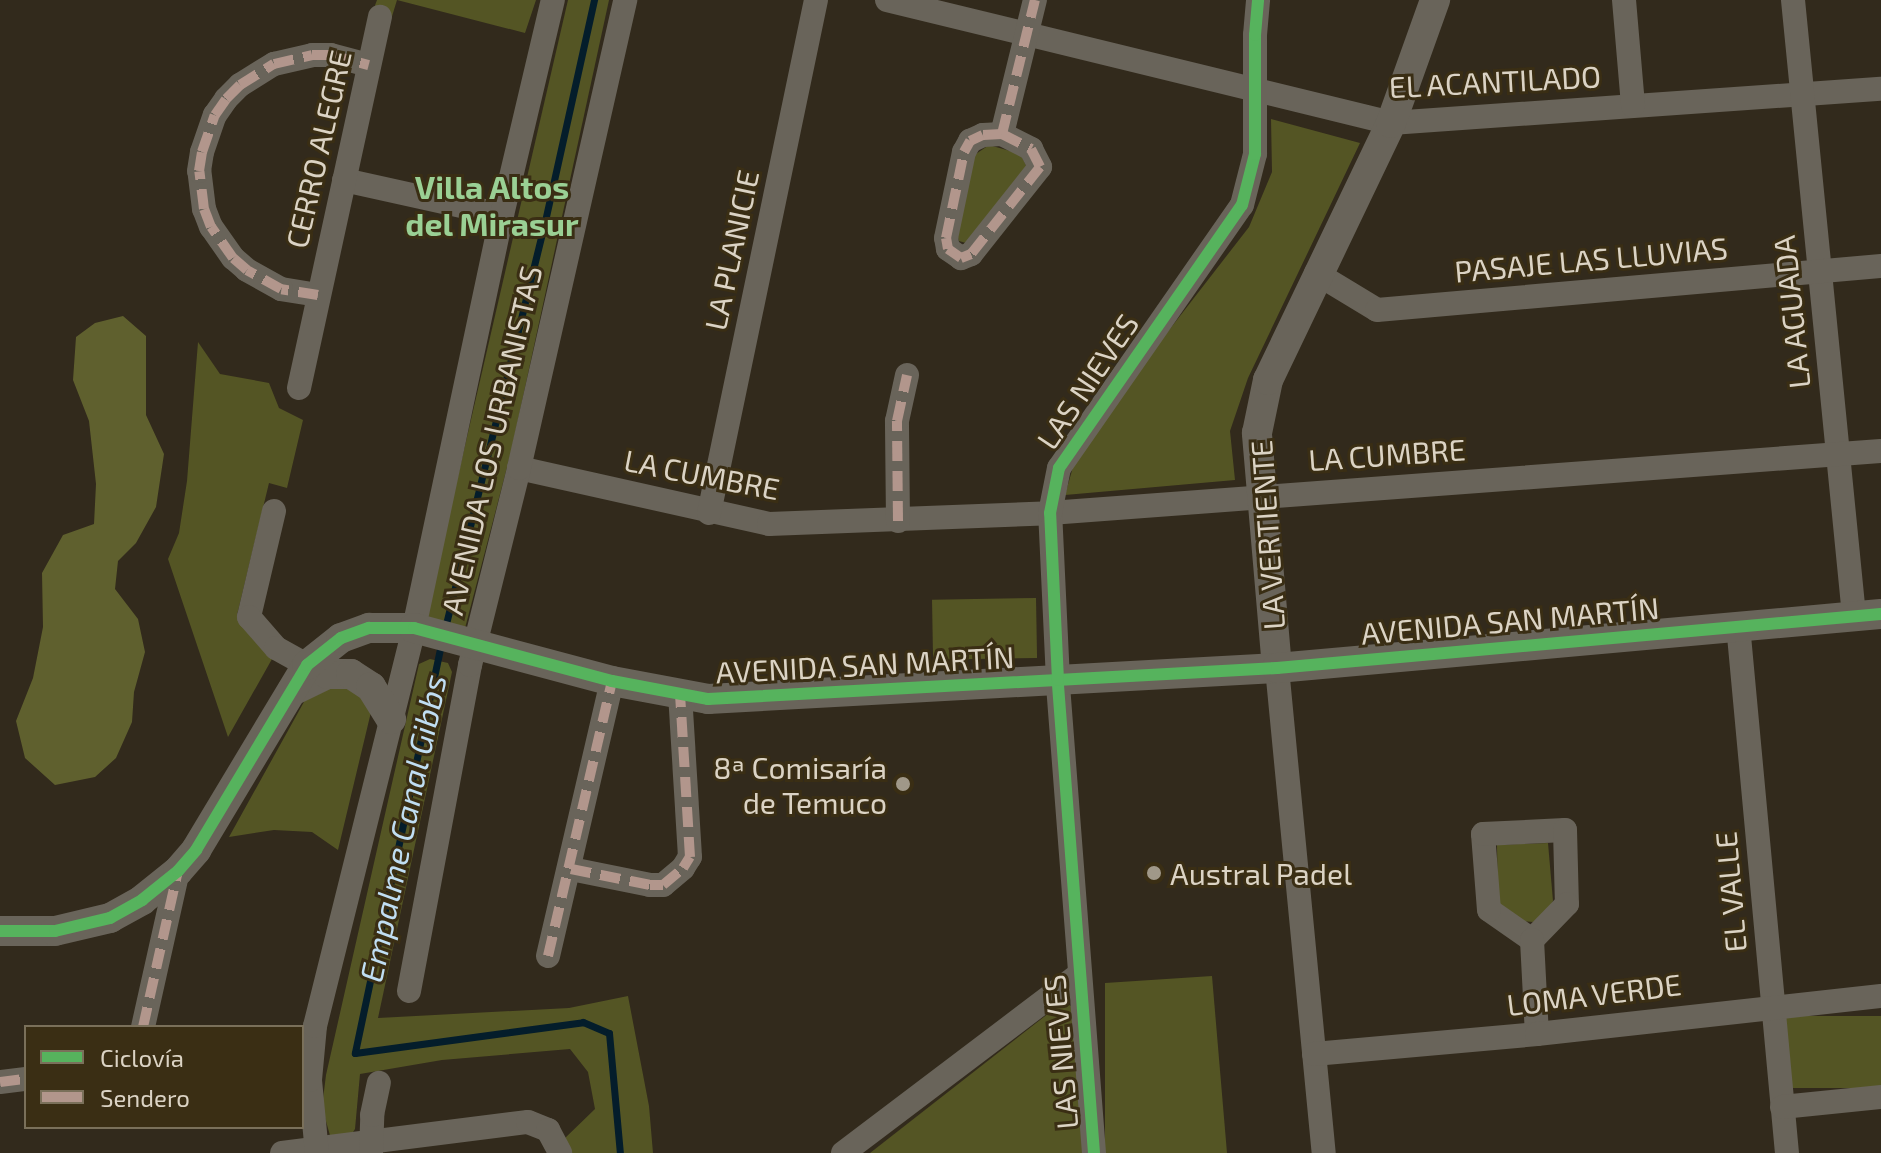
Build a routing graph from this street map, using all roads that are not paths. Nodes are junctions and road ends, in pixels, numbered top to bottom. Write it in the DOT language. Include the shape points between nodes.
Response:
graph roads {
  1 [pos="553,0"];
  2 [pos="625,0"];
  3 [pos="816,0"];
  4 [pos="887,0"];
  5 [pos="1035,0"];
  6 [pos="1258,0"];
  7 [pos="1435,0"];
  8 [pos="1624,0"];
  9 [pos="1793,0"];
  10 [pos="380,17"];
  11 [pos="1027,33"];
  12 [pos="369,65"];
  13 [pos="1881,89"];
  14 [pos="1254,90"];
  15 [pos="1801,95"];
  16 [pos="1633,106"];
  17 [pos="1391,123"];
  18 [pos="1002,134"];
  19 [pos="344,180"];
  20 [pos="502,215"];
  21 [pos="1881,266"];
  22 [pos="1819,271"];
  23 [pos="1316,273"];
  24 [pos="318,295"];
  25 [pos="907,375"];
  26 [pos="299,388"];
  27 [pos="1881,451"];
  28 [pos="1838,455"];
  29 [pos="519,468"];
  30 [pos="1259,495"];
  31 [pos="274,511"];
  32 [pos="709,513"];
  33 [pos="1050,513"];
  34 [pos="898,521"];
  35 [pos="1867,615"];
  36 [pos="1738,625"];
  37 [pos="421,630"];
  38 [pos="470,643"];
  39 [pos="307,665"];
  40 [pos="1277,668"];
  41 [pos="1058,680"];
  42 [pos="612,681"];
  43 [pos="287,693"];
  44 [pos="680,695"];
  45 [pos="391,719"];
  46 [pos="571,869"];
  47 [pos="178,871"];
  48 [pos="0,931"];
  49 [pos="1532,940"];
  50 [pos="548,956"];
  51 [pos="1080,974"];
  52 [pos="409,991"];
  53 [pos="1881,996"];
  54 [pos="1773,1005"];
  55 [pos="143,1025"];
  56 [pos="1537,1034"];
  57 [pos="1314,1054"];
  58 [pos="24,1079"];
  59 [pos="0,1082"];
  60 [pos="379,1083"];
  61 [pos="1881,1097"];
  62 [pos="1782,1107"];
  63 [pos="370,1148"];
  64 [pos="317,1151"];
  65 [pos="282,1153"];
  66 [pos="560,1153"];
  67 [pos="843,1153"];
  68 [pos="1094,1153"];
  69 [pos="1324,1153"];
  70 [pos="1787,1153"];
  1 -- 20 [label="street, AVENIDA LOS URBANISTAS"];
  2 -- 29 [label="street, AVENIDA LOS URBANISTAS"];
  3 -- 32 [label="street, LA PLANICIE"];
  4 -- 11 [label="street, EL ACANTILADO"];
  5 -- 11 [label="street"];
  6 -- 14 [label="street, LAS NIEVES"];
  7 -- 17 [label="street, LA VERTIENTE"];
  8 -- 16 [label="street"];
  9 -- 15 [label="street, LA AGUADA"];
  10 -- 12 [label="street, CERRO ALEGRE"];
  11 -- 14 [label="street, EL ACANTILADO"];
  11 -- 18 [label="street"];
  12 -- 19 [label="street, CERRO ALEGRE"];
  12 -- 24 [label="street" via="331,55 274,64 226,99 202,152 204,209 226,250 263,281"];
  13 -- 15 [label="street, EL ACANTILADO"];
  14 -- 17 [label="street, EL ACANTILADO"];
  14 -- 33 [label="street, LAS NIEVES" via="1255,154 1242,205 1059,468"];
  15 -- 16 [label="street, EL ACANTILADO"];
  15 -- 22 [label="street, LA AGUADA"];
  16 -- 17 [label="street, EL ACANTILADO"];
  17 -- 23 [label="street, LA VERTIENTE"];
  18 -- 18 [label="street" via="970,141 964,152 946,238 948,249 961,258 971,254 1040,167 1031,149"];
  19 -- 20 [label="street"];
  19 -- 24 [label="street, CERRO ALEGRE"];
  20 -- 37 [label="street, AVENIDA LOS URBANISTAS"];
  21 -- 22 [label="street, PASAJE LAS LLUVIAS"];
  22 -- 23 [label="street, PASAJE LAS LLUVIAS" via="1377,310"];
  22 -- 28 [label="street, LA AGUADA"];
  23 -- 30 [label="street, LA VERTIENTE" via="1268,380 1257,433"];
  24 -- 26 [label="street, CERRO ALEGRE"];
  25 -- 34 [label="street" via="897,421"];
  27 -- 28 [label="street, LA CUMBRE"];
  28 -- 30 [label="street, LA CUMBRE"];
  28 -- 35 [label="street, LA AGUADA"];
  29 -- 32 [label="street, LA CUMBRE"];
  29 -- 38 [label="street, AVENIDA LOS URBANISTAS"];
  30 -- 33 [label="street, LA CUMBRE"];
  30 -- 40 [label="street, LA VERTIENTE"];
  31 -- 39 [label="street" via="249,617 276,648"];
  32 -- 34 [label="street, LA CUMBRE" via="769,524"];
  33 -- 34 [label="street, LA CUMBRE"];
  33 -- 41 [label="street, LAS NIEVES"];
  35 -- 36 [label="street, AVENIDA SAN MARTÍN"];
  36 -- 40 [label="street, AVENIDA SAN MARTÍN"];
  36 -- 54 [label="street, EL VALLE"];
  37 -- 38 [label="street, AVENIDA SAN MARTÍN"];
  37 -- 39 [label="street, AVENIDA SAN MARTÍN" via="384,626 355,632"];
  37 -- 45 [label="street, AVENIDA LOS URBANISTAS"];
  38 -- 42 [label="street, AVENIDA SAN MARTÍN"];
  38 -- 52 [label="street, AVENIDA LOS URBANISTAS"];
  39 -- 43 [label="street, AVENIDA SAN MARTÍN"];
  40 -- 41 [label="street, AVENIDA SAN MARTÍN"];
  40 -- 57 [label="street, LA VERTIENTE"];
  41 -- 44 [label="street, AVENIDA SAN MARTÍN" via="720,699"];
  41 -- 51 [label="street, LAS NIEVES"];
  42 -- 44 [label="street, AVENIDA SAN MARTÍN"];
  42 -- 46 [label="street"];
  43 -- 45 [label="street" via="327,674 351,674 371,687"];
  43 -- 47 [label="street, AVENIDA SAN MARTÍN" via="196,850"];
  44 -- 46 [label="street" via="690,857 663,885"];
  45 -- 64 [label="street, AVENIDA LOS URBANISTAS" via="315,1026 310,1080"];
  46 -- 50 [label="street"];
  47 -- 48 [label="street, AVENIDA SAN MARTÍN" via="110,918 55,931"];
  47 -- 55 [label="street"];
  49 -- 49 [label="street" via="1567,904 1565,830 1483,834 1489,910"];
  49 -- 56 [label="street"];
  51 -- 67 [label="street"];
  51 -- 68 [label="street, LAS NIEVES"];
  53 -- 54 [label="street, LOMA VERDE"];
  54 -- 56 [label="street, LOMA VERDE"];
  54 -- 62 [label="street, EL VALLE"];
  56 -- 57 [label="street, LOMA VERDE"];
  57 -- 69 [label="street, LA VERTIENTE"];
  58 -- 59 [label="street"];
  60 -- 63 [label="street"];
  61 -- 62 [label="street"];
  62 -- 70 [label="street, EL VALLE"];
  63 -- 64 [label="street"];
  63 -- 66 [label="street" via="528,1122 548,1130"];
  64 -- 65 [label="street"];
}
